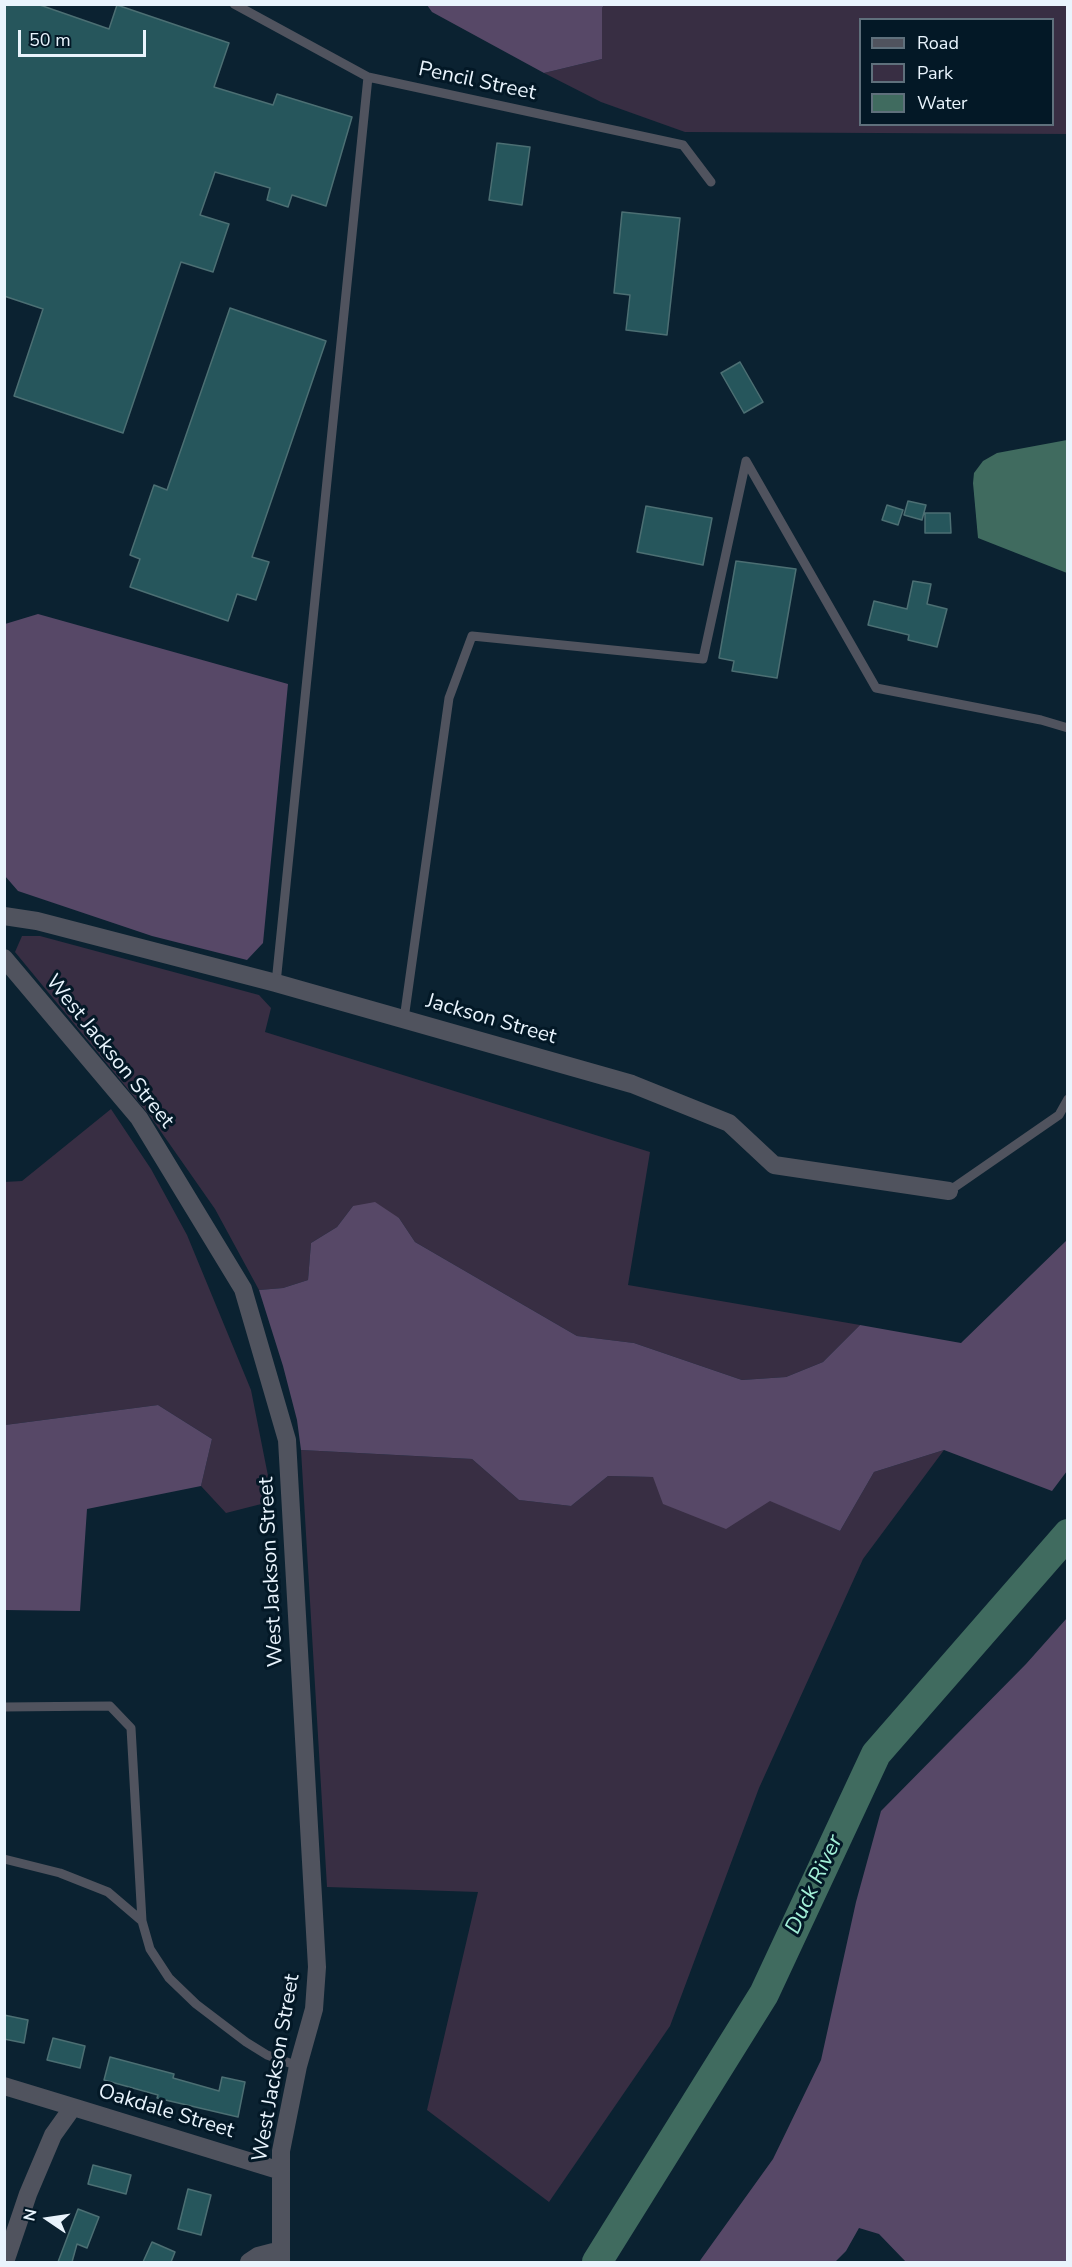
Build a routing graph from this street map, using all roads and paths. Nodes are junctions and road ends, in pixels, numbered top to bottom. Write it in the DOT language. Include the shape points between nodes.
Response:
graph roads {
  1 [pos="234,4"];
  2 [pos="368,77"];
  3 [pos="711,182"];
  4 [pos="1068,728"];
  5 [pos="4,916"];
  6 [pos="4,958"];
  7 [pos="276,983"];
  8 [pos="404,1019"];
  9 [pos="1068,1099"];
  10 [pos="949,1191"];
  11 [pos="4,1707"];
  12 [pos="4,1858"];
  13 [pos="141,1921"];
  14 [pos="298,2066"];
  15 [pos="4,2086"];
  16 [pos="73,2107"];
  17 [pos="281,2170"];
  18 [pos="281,2256"];
  19 [pos="5,2262"];
  20 [pos="249,2262"];
  1 -- 2 [label="lane, Pencil Street"];
  2 -- 3 [label="lane, Pencil Street" via="683,145"];
  2 -- 7 [label="lane"];
  4 -- 8 [label="lane" via="876,688 746,461 704,659 472,636 449,698"];
  5 -- 7 [label="street, Jackson Street" via="37,921"];
  6 -- 14 [label="street, West Jackson Street" via="139,1118 243,1289 287,1440 317,1967 314,2009"];
  7 -- 8 [label="street, Jackson Street"];
  8 -- 10 [label="street, Jackson Street" via="632,1084 729,1123 774,1165"];
  9 -- 10 [label="lane" via="1059,1115"];
  11 -- 13 [label="lane" via="110,1706 131,1728"];
  12 -- 13 [label="lane" via="60,1873 108,1892"];
  13 -- 14 [label="lane" via="150,1949 169,1978 196,2004 267,2055"];
  14 -- 17 [label="street, West Jackson Street" via="281,2151"];
  15 -- 16 [label="street, Oakdale Street"];
  16 -- 17 [label="street, Oakdale Street"];
  16 -- 19 [label="street, Oakdale Street" via="53,2135"];
  17 -- 18 [label="street, West Jackson Street"];
  18 -- 20 [label="street" via="258,2256"];
}
